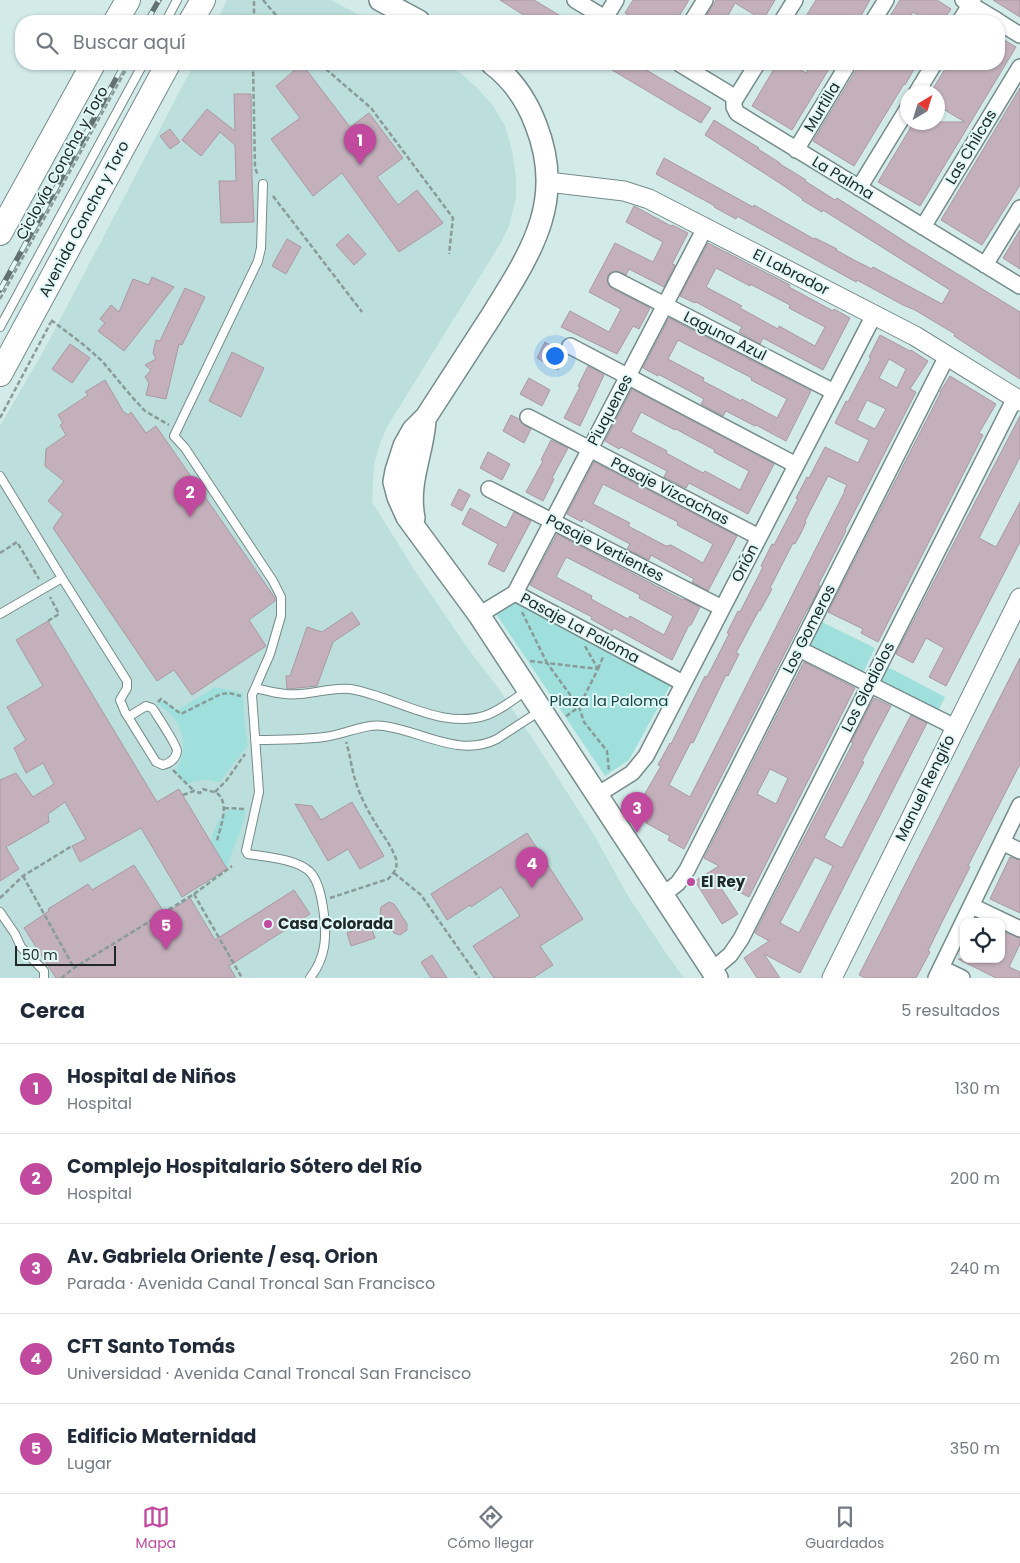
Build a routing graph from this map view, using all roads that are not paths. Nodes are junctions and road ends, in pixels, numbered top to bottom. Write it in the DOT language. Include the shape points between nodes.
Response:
graph roads {
  1 [pos="128,0"];
  2 [pos="177,0"];
  3 [pos="202,0"];
  4 [pos="380,0"];
  5 [pos="575,0"];
  6 [pos="616,0"];
  7 [pos="705,0"];
  8 [pos="795,0"];
  9 [pos="886,0"];
  10 [pos="969,1"];
  11 [pos="119,15"];
  12 [pos="169,15"];
  13 [pos="194,15"];
  14 [pos="408,15"];
  15 [pos="599,15"];
  16 [pos="609,15"];
  17 [pos="696,15"];
  18 [pos="786,15"];
  19 [pos="877,15"];
  20 [pos="963,15"];
  21 [pos="988,15"];
  22 [pos="1005,26"];
  23 [pos="1020,35"];
  24 [pos="1020,67"];
  25 [pos="90,70"];
  26 [pos="140,70"];
  27 [pos="165,70"];
  28 [pos="498,70"];
  29 [pos="690,70"];
  30 [pos="753,70"];
  31 [pos="844,70"];
  32 [pos="930,70"];
  33 [pos="921,85"];
  34 [pos="736,98"];
  35 [pos="900,121"];
  36 [pos="796,150"];
  37 [pos="548,182"];
  38 [pos="263,184"];
  39 [pos="859,188"];
  40 [pos="1020,208"];
  41 [pos="923,227"];
  42 [pos="705,228"];
  43 [pos="0,233"];
  44 [pos="986,265"];
  45 [pos="616,280"];
  46 [pos="1020,286"];
  47 [pos="664,305"];
  48 [pos="874,315"];
  49 [pos="0,327"];
  50 [pos="570,346"];
  51 [pos="947,356"];
  52 [pos="0,374"];
  53 [pos="627,376"];
  54 [pos="834,392"];
  55 [pos="1018,399"];
  56 [pos="528,417"];
  57 [pos="590,449"];
  58 [pos="796,465"];
  59 [pos="0,476"];
  60 [pos="489,488"];
  61 [pos="552,521"];
  62 [pos="759,537"];
  63 [pos="62,578"];
  64 [pos="514,593"];
  65 [pos="1020,598"];
  66 [pos="722,608"];
  67 [pos="0,614"];
  68 [pos="479,615"];
  69 [pos="799,649"];
  70 [pos="683,683"];
  71 [pos="870,685"];
  72 [pos="255,688"];
  73 [pos="528,690"];
  74 [pos="128,717"];
  75 [pos="546,718"];
  76 [pos="955,727"];
  77 [pos="255,740"];
  78 [pos="604,791"];
  79 [pos="1020,805"];
  80 [pos="1002,842"];
  81 [pos="1020,851"];
  82 [pos="663,895"];
  83 [pos="972,906"];
  84 [pos="0,912"];
  85 [pos="1020,928"];
  86 [pos="21,947"];
  87 [pos="12,950"];
  88 [pos="939,973"];
  89 [pos="715,974"];
  90 [pos="44,978"];
  91 [pos="310,978"];
  92 [pos="832,978"];
  93 [pos="962,978"];
  1 -- 11 [label="main road"];
  2 -- 12 [label="lane"];
  3 -- 13 [label="main road"];
  4 -- 14 [label="main road"];
  5 -- 15 [label="street"];
  6 -- 16 [label="street"];
  7 -- 17 [label="street"];
  8 -- 18 [label="street"];
  9 -- 19 [label="street"];
  10 -- 20 [label="street"];
  10 -- 21 [label="street"];
  22 -- 23 [label="street"];
  24 -- 41 [label="street, Las Chilcas"];
  25 -- 43 [label="main road"];
  26 -- 49 [label="lane"];
  27 -- 52 [label="main road, Avenida Concha y Toro"];
  28 -- 37 [label="main road" via="516,89 533,117 544,150"];
  29 -- 34 [label="street"];
  30 -- 34 [label="street"];
  31 -- 36 [label="street, Murtilla"];
  32 -- 33 [label="street"];
  34 -- 36 [label="street, La Palma" via="734,107 737,114"];
  35 -- 39 [label="street"];
  36 -- 39 [label="street, La Palma"];
  37 -- 42 [label="street, El Labrador" via="636,193"];
  37 -- 68 [label="main road" via="542,222 529,254 426,417 412,430 394,482 407,517"];
  38 -- 72 [label="lane" via="258,261 174,434 280,593 281,616 276,636"];
  39 -- 41 [label="street, La Palma"];
  40 -- 44 [label="street"];
  41 -- 44 [label="street, La Palma"];
  42 -- 47 [label="street, Piuquenes"];
  42 -- 48 [label="street, El Labrador"];
  44 -- 46 [label="street, La Palma"];
  45 -- 47 [label="street, Laguna Azul"];
  47 -- 53 [label="street, Piuquenes"];
  47 -- 54 [label="street, Laguna Azul"];
  48 -- 51 [label="street, El Labrador"];
  48 -- 54 [label="street, Orión"];
  50 -- 53 [label="street"];
  51 -- 55 [label="street, El Labrador"];
  51 -- 69 [label="street, Los Gomeros"];
  53 -- 57 [label="street, Piuquenes"];
  53 -- 58 [label="street"];
  54 -- 58 [label="street, Orión"];
  55 -- 71 [label="street, Los Gladiolos"];
  56 -- 57 [label="street, Pasaje Vizcachas"];
  57 -- 61 [label="street, Piuquenes"];
  57 -- 62 [label="street, Pasaje Vizcachas"];
  58 -- 62 [label="street, Orión"];
  59 -- 63 [label="lane"];
  60 -- 61 [label="street, Pasaje Vertientes"];
  61 -- 64 [label="street, Piuquenes"];
  61 -- 66 [label="street, Pasaje Vertientes"];
  62 -- 66 [label="street, Orión"];
  63 -- 67 [label="lane"];
  63 -- 74 [label="lane" via="127,681 128,688 120,700"];
  64 -- 68 [label="street, Pasaje La Paloma"];
  64 -- 70 [label="street, Pasaje La Paloma"];
  65 -- 76 [label="street, Manuel Rengifo"];
  66 -- 70 [label="street, Orión"];
  68 -- 73 [label="main road"];
  69 -- 71 [label="street"];
  69 -- 82 [label="street, Los Gomeros" via="687,870 678,883"];
  70 -- 78 [label="street, Orión" via="642,762 632,773"];
  71 -- 76 [label="street"];
  71 -- 89 [label="street, Los Gladiolos" via="741,939"];
  72 -- 73 [label="lane" via="298,694 350,689 454,719 488,714"];
  72 -- 77 [label="lane" via="251,698"];
  73 -- 75 [label="main road"];
  74 -- 74 [label="lane" via="143,707 152,708 177,749 174,758 167,764 156,762"];
  75 -- 77 [label="lane" via="492,742 476,744 447,743 384,726 321,738"];
  75 -- 78 [label="main road"];
  76 -- 92 [label="street, Manuel Rengifo"];
  77 -- 91 [label="lane" via="259,785 247,853 293,863 306,869 316,880 322,901 325,936 319,962"];
  78 -- 82 [label="main road"];
  79 -- 80 [label="street"];
  80 -- 81 [label="street"];
  80 -- 83 [label="street"];
  82 -- 89 [label="main road"];
  83 -- 85 [label="street"];
  83 -- 88 [label="street"];
  84 -- 86 [label="lane"];
  86 -- 87 [label="lane"];
  86 -- 90 [label="lane" via="44,971"];
  88 -- 93 [label="street"];
}
